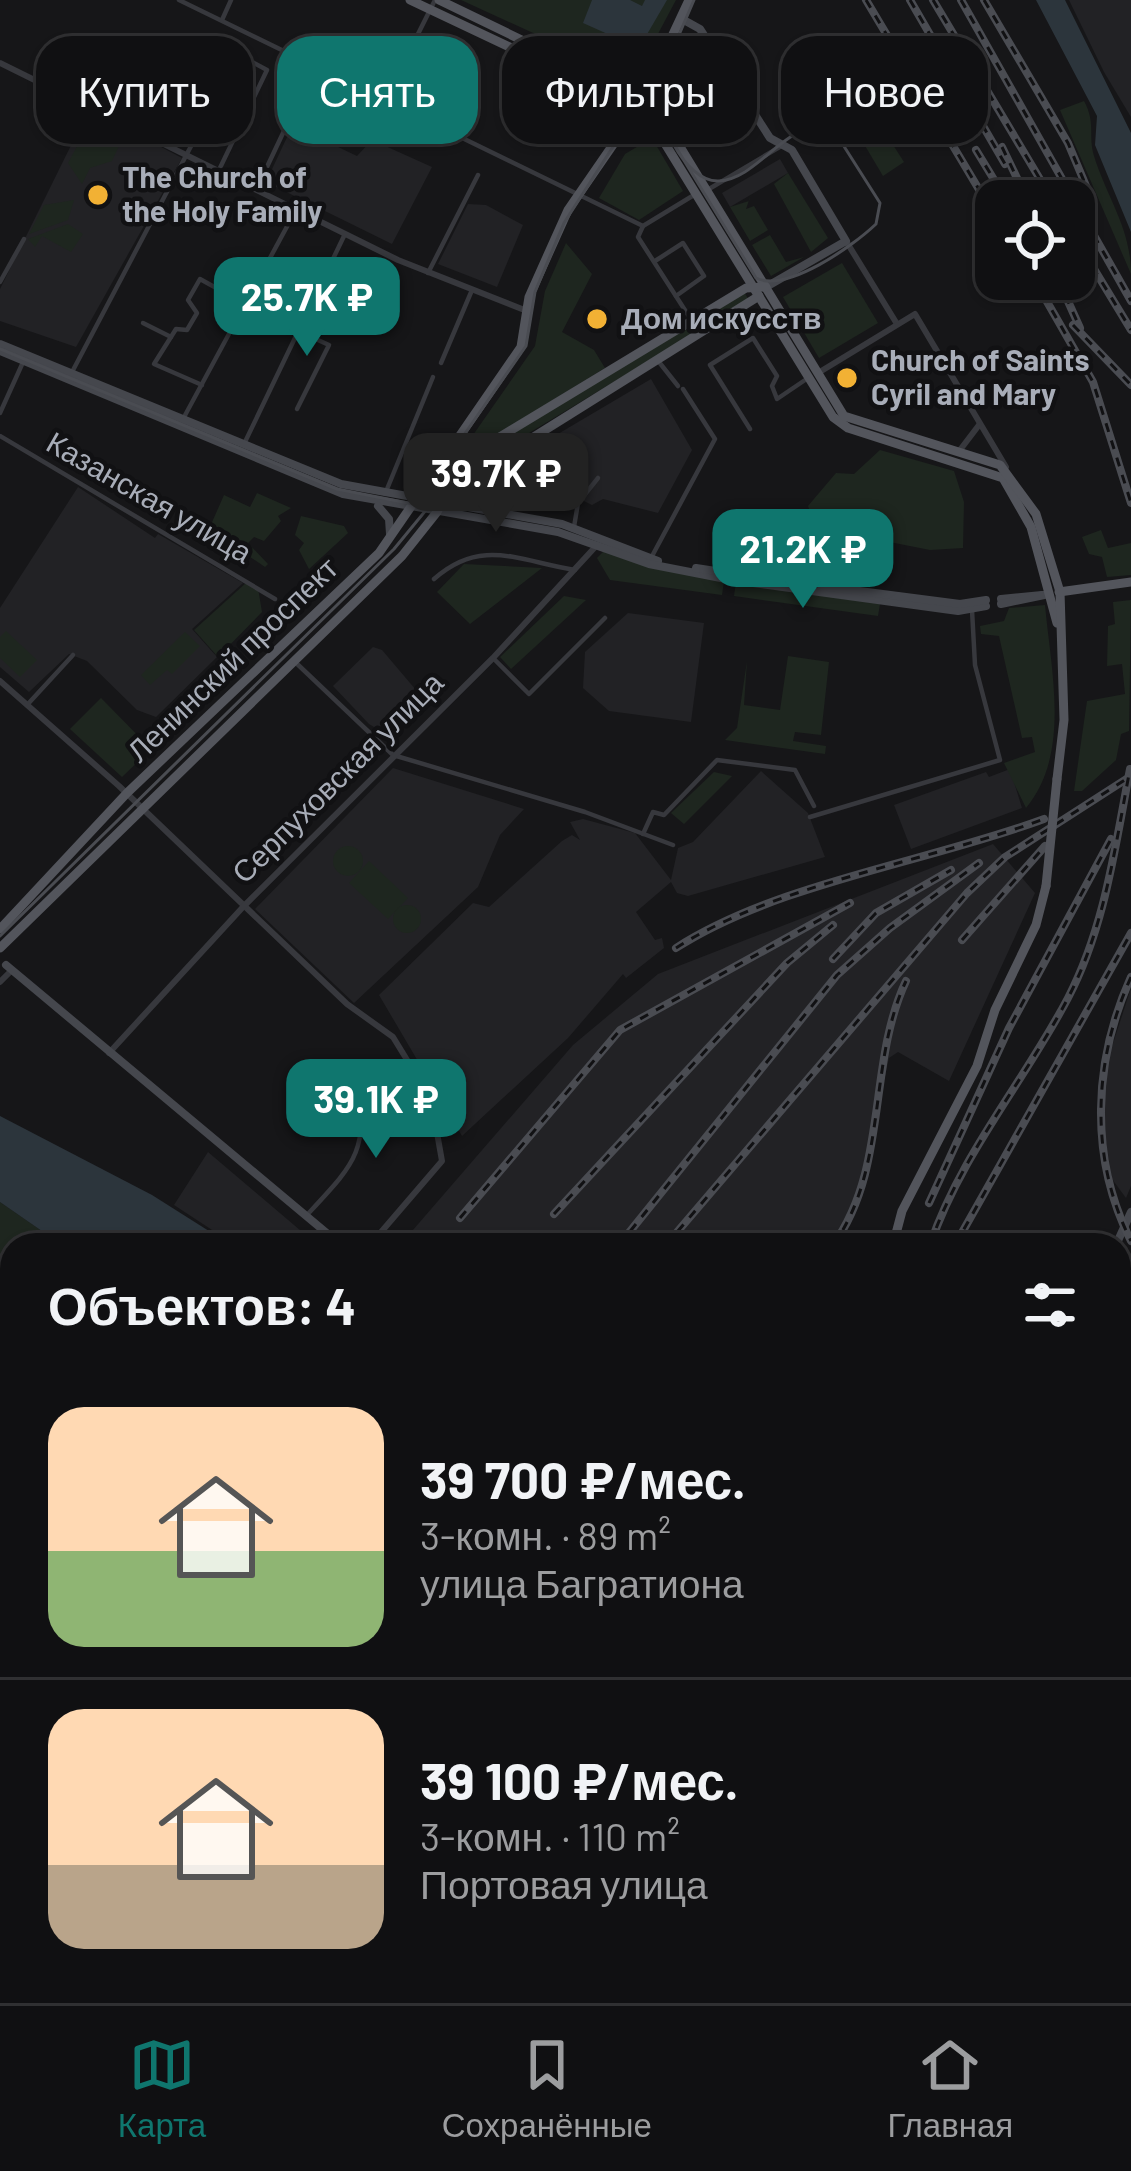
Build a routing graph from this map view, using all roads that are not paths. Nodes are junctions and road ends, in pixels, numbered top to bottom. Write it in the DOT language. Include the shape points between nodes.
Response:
graph roads {
  1 [pos="179,0"];
  2 [pos="231,0"];
  3 [pos="410,0"];
  4 [pos="689,0"];
  5 [pos="435,3"];
  6 [pos="222,20"];
  7 [pos="682,20"];
  8 [pos="418,36"];
  9 [pos="504,36"];
  10 [pos="674,36"];
  11 [pos="277,47"];
  12 [pos="0,63"];
  13 [pos="36,81"];
  14 [pos="165,144"];
  15 [pos="278,144"];
  16 [pos="475,144"];
  17 [pos="613,144"];
  18 [pos="679,144"];
  19 [pos="783,145"];
  20 [pos="188,155"];
  21 [pos="219,170"];
  22 [pos="478,175"];
  23 [pos="257,188"];
  24 [pos="703,191"];
  25 [pos="578,194"];
  26 [pos="297,208"];
  27 [pos="643,226"];
  28 [pos="345,233"];
  29 [pos="24,239"];
  30 [pos="846,241"];
  31 [pos="655,261"];
  32 [pos="428,273"];
  33 [pos="0,281"];
  34 [pos="472,290"];
  35 [pos="760,290"];
  36 [pos="676,296"];
  37 [pos="246,304"];
  38 [pos="527,311"];
  39 [pos="692,321"];
  40 [pos="143,323"];
  41 [pos="897,324"];
  42 [pos="298,331"];
  43 [pos="171,337"];
  44 [pos="0,348"];
  45 [pos="25,357"];
  46 [pos="659,362"];
  47 [pos="441,363"];
  48 [pos="813,375"];
  49 [pos="70,376"];
  50 [pos="434,376"];
  51 [pos="202,385"];
  52 [pos="297,410"];
  53 [pos="0,413"];
  54 [pos="182,422"];
  55 [pos="979,425"];
  56 [pos="750,429"];
  57 [pos="0,436"];
  58 [pos="242,449"];
  59 [pos="955,453"];
  60 [pos="1006,474"];
  61 [pos="598,478"];
  62 [pos="506,486"];
  63 [pos="449,490"];
  64 [pos="385,494"];
  65 [pos="373,502"];
  66 [pos="578,503"];
  67 [pos="417,505"];
  68 [pos="440,508"];
  69 [pos="574,527"];
  70 [pos="389,542"];
  71 [pos="598,542"];
  72 [pos="650,561"];
  73 [pos="574,570"];
  74 [pos="434,579"];
  75 [pos="1131,582"];
  76 [pos="1054,593"];
  77 [pos="275,599"];
  78 [pos="1001,602"];
  79 [pos="972,610"];
  80 [pos="605,618"];
  81 [pos="74,655"];
  82 [pos="493,658"];
  83 [pos="293,660"];
  84 [pos="0,681"];
  85 [pos="27,705"];
  86 [pos="394,755"];
  87 [pos="127,794"];
  88 [pos="140,806"];
  89 [pos="814,806"];
  90 [pos="810,817"];
  91 [pos="644,834"];
  92 [pos="673,845"];
  93 [pos="243,907"];
  94 [pos="0,929"];
  95 [pos="2,946"];
  96 [pos="6,966"];
  97 [pos="0,982"];
  98 [pos="110,1053"];
  99 [pos="362,1076"];
  100 [pos="306,1216"];
  101 [pos="326,1233"];
  102 [pos="380,1233"];
  103 [pos="896,1233"];
  1 -- 6 [label="street"];
  2 -- 6 [label="street"];
  3 -- 5 [label="main road"];
  4 -- 7 [label="main road, Ленинский проспект"];
  5 -- 8 [label="street"];
  5 -- 9 [label="main road"];
  6 -- 11 [label="street"];
  7 -- 10 [label="main road, Ленинский проспект"];
  7 -- 19 [label="main road" via="700,29 770,138"];
  12 -- 13 [label="street"];
  14 -- 20 [label="street"];
  15 -- 23 [label="street"];
  16 -- 25 [label="street"];
  17 -- 25 [label="main road, Ленинский проспект"];
  18 -- 24 [label="main road"];
  19 -- 24 [label="street"];
  19 -- 30 [label="main road"];
  20 -- 21 [label="street"];
  20 -- 21 [label="street" via="238,55 268,70"];
  20 -- 49 [label="street"];
  21 -- 23 [label="street"];
  22 -- 32 [label="street"];
  23 -- 26 [label="street"];
  24 -- 27 [label="street"];
  24 -- 35 [label="main road"];
  25 -- 27 [label="street"];
  25 -- 38 [label="main road, Ленинский проспект"];
  26 -- 28 [label="street"];
  26 -- 37 [label="street"];
  27 -- 31 [label="street" via="638,237"];
  28 -- 32 [label="street"];
  28 -- 42 [label="street"];
  29 -- 33 [label="street"];
  30 -- 35 [label="main road, Ленинский проспект"];
  30 -- 41 [label="street"];
  31 -- 36 [label="street"];
  31 -- 36 [label="street" via="683,243 704,276"];
  32 -- 34 [label="street"];
  34 -- 38 [label="street"];
  34 -- 47 [label="street"];
  35 -- 39 [label="main road, Ленинский проспект"];
  35 -- 46 [label="main road, Ленинский проспект"];
  35 -- 48 [label="main road"];
  36 -- 39 [label="street"];
  37 -- 43 [label="street" via="200,279 188,300 197,314 188,330"];
  37 -- 51 [label="street"];
  38 -- 67 [label="main road, Ленинский проспект" via="520,347"];
  39 -- 63 [label="main road, Ленинский проспект" via="470,454"];
  40 -- 43 [label="street"];
  41 -- 48 [label="street"];
  41 -- 55 [label="street" via="915,314"];
  42 -- 52 [label="street" via="328,345"];
  42 -- 58 [label="street"];
  43 -- 51 [label="street" via="154,364"];
  44 -- 45 [label="main road"];
  45 -- 49 [label="main road"];
  45 -- 53 [label="street"];
  46 -- 63 [label="main road, Ленинский проспект"];
  46 -- 72 [label="street" via="716,439"];
  48 -- 56 [label="street" via="777,399 777,376 752,338 717,358 710,364"];
  48 -- 59 [label="main road" via="852,421"];
  48 -- 60 [label="main road" via="833,417 848,428"];
  49 -- 54 [label="main road"];
  50 -- 64 [label="street"];
  51 -- 54 [label="street"];
  54 -- 58 [label="main road"];
  55 -- 59 [label="street"];
  55 -- 60 [label="street"];
  57 -- 77 [label="street, Казанская улица"];
  58 -- 64 [label="main road"];
  58 -- 65 [label="main road"];
  59 -- 60 [label="main road"];
  60 -- 76 [label="main road" via="1036,514"];
  61 -- 66 [label="street"];
  62 -- 66 [label="street"];
  63 -- 68 [label="main road, Ленинский проспект"];
  64 -- 67 [label="main road"];
  65 -- 67 [label="main road"];
  65 -- 70 [label="main road" via="391,524"];
  66 -- 69 [label="street"];
  67 -- 68 [label="main road"];
  67 -- 70 [label="main road, Ленинский проспект"];
  68 -- 69 [label="main road"];
  68 -- 71 [label="main road"];
  68 -- 83 [label="main road, Ленинский проспект" via="402,556"];
  69 -- 71 [label="main road"];
  70 -- 87 [label="main road, Ленинский проспект"];
  71 -- 72 [label="main road"];
  71 -- 73 [label="street, Серпуховская улица"];
  72 -- 79 [label="main road" via="731,580"];
  72 -- 79 [label="main road" via="986,603"];
  73 -- 74 [label="street" via="476,554 459,557"];
  73 -- 82 [label="street, Серпуховская улица"];
  75 -- 76 [label="main road"];
  76 -- 78 [label="main road"];
  76 -- 103 [label="main road, bridge" via="1064,720 1046,886 977,1066"];
  79 -- 90 [label="street" via="975,665 1000,760"];
  80 -- 82 [label="street" via="529,694"];
  81 -- 85 [label="street"];
  82 -- 86 [label="street, Серпуховская улица"];
  83 -- 86 [label="street"];
  83 -- 88 [label="main road, Ленинский проспект"];
  84 -- 85 [label="street"];
  85 -- 87 [label="street"];
  86 -- 91 [label="street"];
  86 -- 93 [label="street, Серпуховская улица"];
  87 -- 88 [label="street"];
  87 -- 94 [label="main road, Ленинский проспект"];
  88 -- 93 [label="street"];
  88 -- 95 [label="main road, Ленинский проспект"];
  89 -- 91 [label="street" via="795,770 717,760 664,814 653,812"];
  91 -- 92 [label="street"];
  93 -- 98 [label="street, Серпуховская улица"];
  93 -- 102 [label="street" via="393,1036 431,1099 442,1161"];
  95 -- 96 [label="main road"];
  96 -- 97 [label="street"];
  96 -- 98 [label="main road"];
  98 -- 100 [label="main road"];
  99 -- 100 [label="street" via="364,1139 349,1170"];
  100 -- 101 [label="main road"];
}
